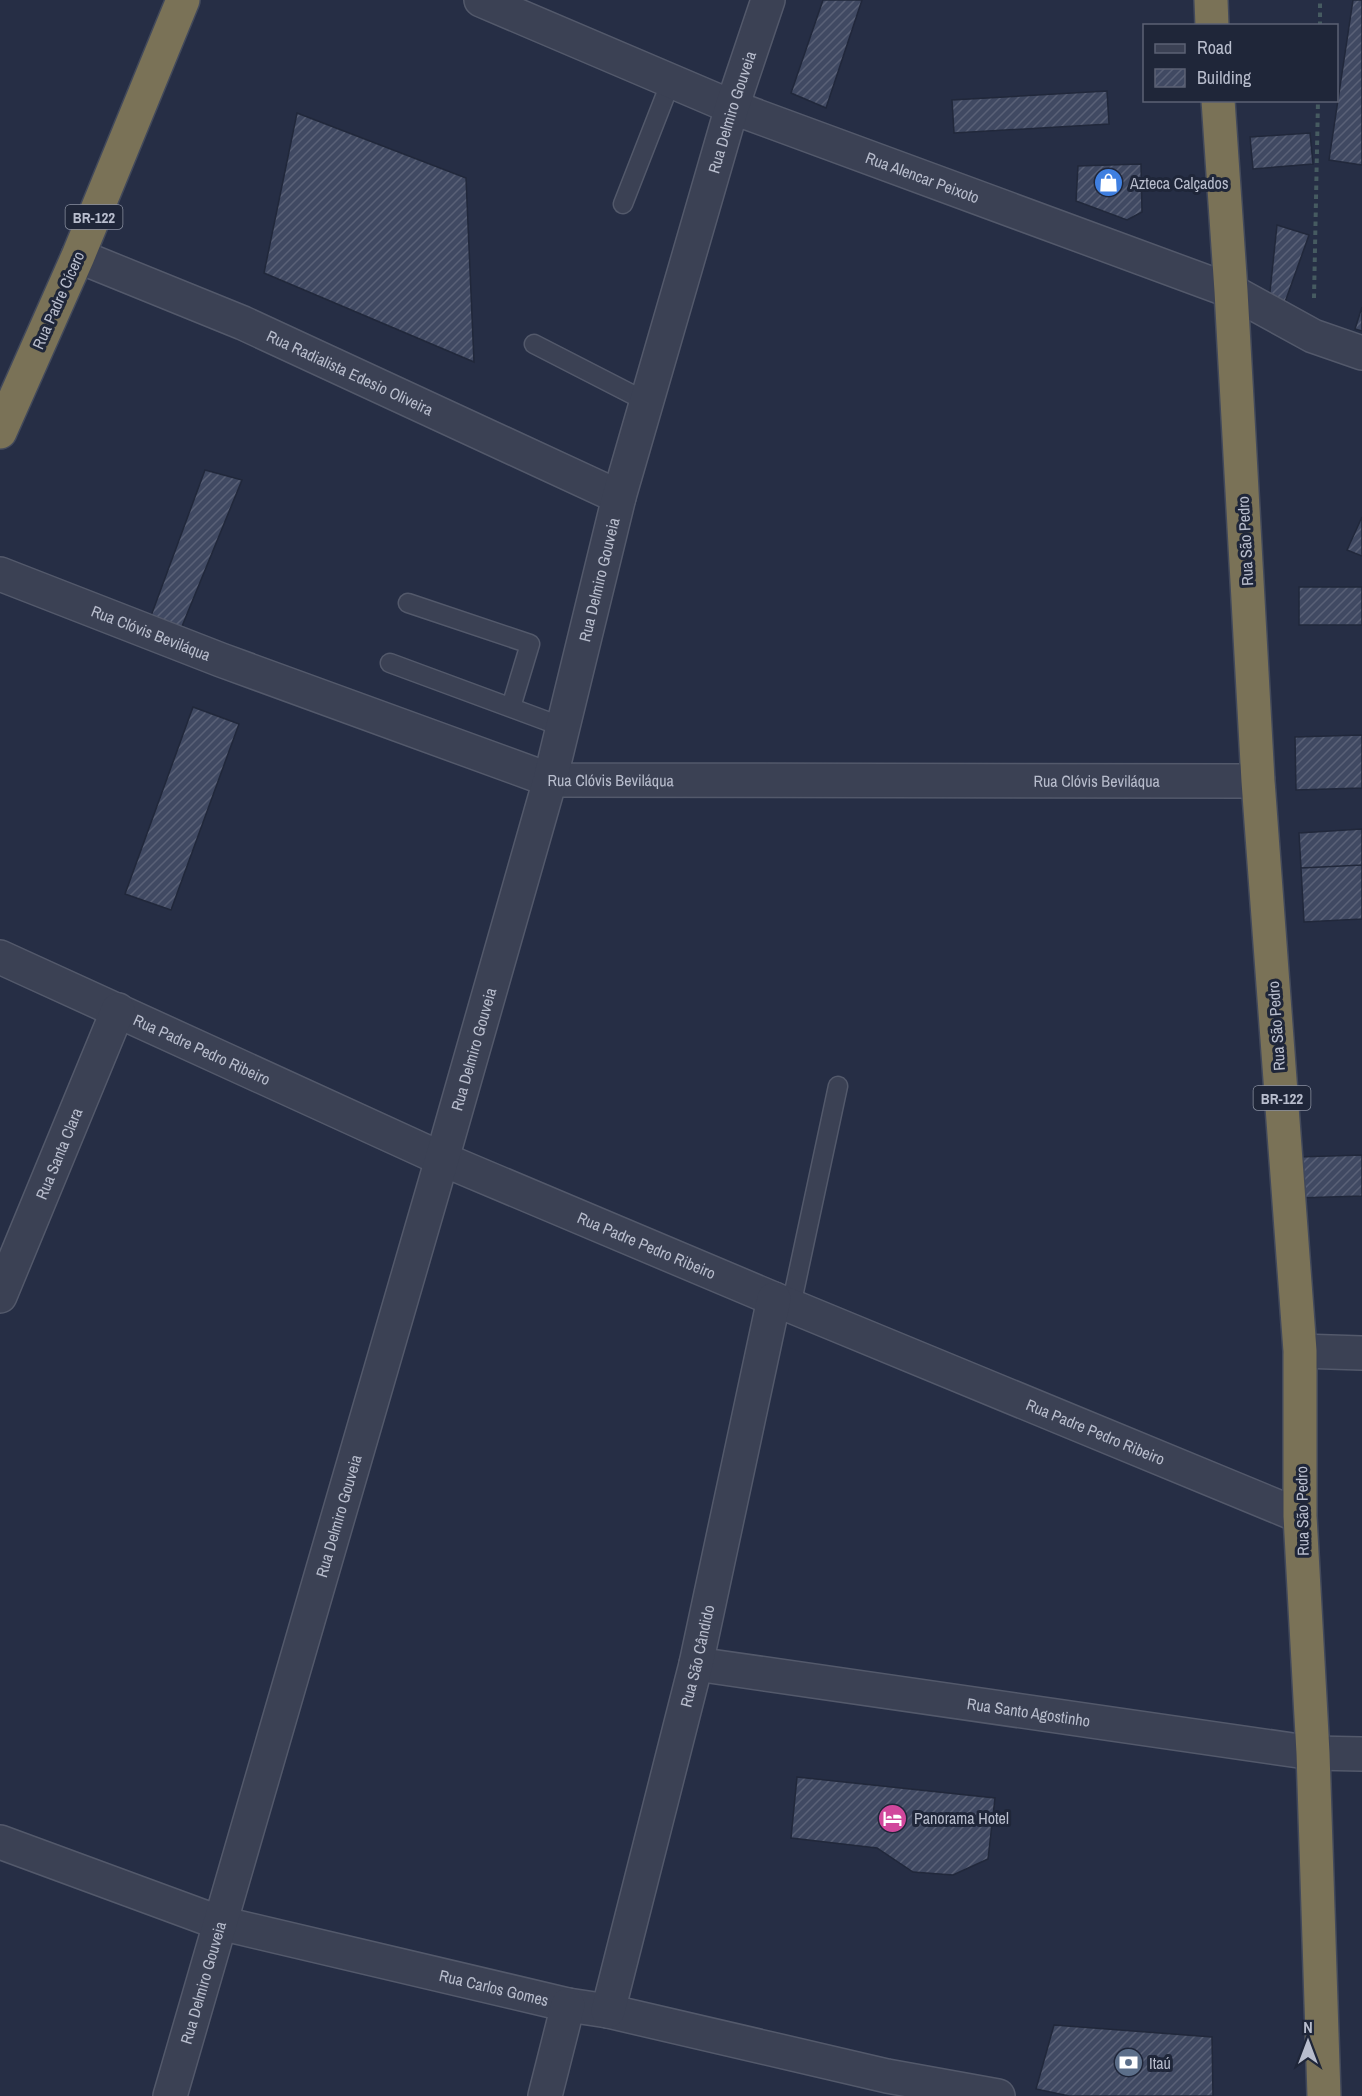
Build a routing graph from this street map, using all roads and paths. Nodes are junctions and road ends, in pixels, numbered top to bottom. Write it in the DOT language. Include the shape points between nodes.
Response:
graph roads {
  1 [pos="183,0"];
  2 [pos="481,0"];
  3 [pos="768,0"];
  4 [pos="1211,0"];
  5 [pos="1320,0"];
  6 [pos="1212,24"];
  7 [pos="1320,24"];
  8 [pos="671,81"];
  9 [pos="1218,102"];
  10 [pos="1318,102"];
  11 [pos="732,107"];
  12 [pos="623,204"];
  13 [pos="78,256"];
  14 [pos="1230,291"];
  15 [pos="1313,336"];
  16 [pos="534,344"];
  17 [pos="1362,353"];
  18 [pos="646,402"];
  19 [pos="0,432"];
  20 [pos="619,497"];
  21 [pos="0,574"];
  22 [pos="408,603"];
  23 [pos="390,663"];
  24 [pos="511,707"];
  25 [pos="563,727"];
  26 [pos="550,780"];
  27 [pos="1258,781"];
  28 [pos="0,957"];
  29 [pos="117,1010"];
  30 [pos="838,1086"];
  31 [pos="442,1159"];
  32 [pos="0,1296"];
  33 [pos="782,1302"];
  34 [pos="1300,1351"];
  35 [pos="1362,1353"];
  36 [pos="1300,1516"];
  37 [pos="696,1664"];
  38 [pos="1313,1753"];
  39 [pos="1362,1754"];
  40 [pos="0,1842"];
  41 [pos="220,1923"];
  42 [pos="568,2004"];
  43 [pos="608,2011"];
  44 [pos="885,2086"];
  45 [pos="170,2096"];
  46 [pos="545,2096"];
  47 [pos="998,2096"];
  48 [pos="1324,2096"];
  1 -- 13 [label="highway, Rua Padre Cícero / BR-122"];
  2 -- 8 [label="street, Rua Alencar Peixoto"];
  3 -- 11 [label="street, Rua Delmiro Gouveia"];
  4 -- 6 [label="highway"];
  5 -- 7 [label="path"];
  8 -- 11 [label="street, Rua Alencar Peixoto"];
  8 -- 12 [label="lane"];
  9 -- 14 [label="highway, Rua São Pedro / BR-122"];
  10 -- 15 [label="path"];
  11 -- 14 [label="street, Rua Alencar Peixoto"];
  11 -- 18 [label="street, Rua Delmiro Gouveia"];
  13 -- 19 [label="highway, Rua Padre Cícero / BR-122"];
  13 -- 20 [label="street, Rua Radialista Edesio Oliveira" via="243,323"];
  14 -- 15 [label="street, Rua Alencar Peixoto"];
  14 -- 27 [label="highway, Rua São Pedro / BR-122"];
  15 -- 17 [label="street, Rua Alencar Peixoto"];
  16 -- 18 [label="lane"];
  18 -- 20 [label="street, Rua Delmiro Gouveia"];
  20 -- 25 [label="street, Rua Delmiro Gouveia"];
  21 -- 26 [label="street, Rua Clóvis Beviláqua" via="221,660"];
  22 -- 24 [label="lane" via="530,644"];
  23 -- 24 [label="lane"];
  24 -- 25 [label="lane"];
  25 -- 26 [label="street, Rua Delmiro Gouveia"];
  26 -- 27 [label="street, Rua Clóvis Beviláqua"];
  26 -- 31 [label="street, Rua Delmiro Gouveia"];
  27 -- 34 [label="highway, Rua São Pedro / BR-122"];
  28 -- 29 [label="street, Rua Padre Pedro Ribeiro"];
  29 -- 31 [label="street, Rua Padre Pedro Ribeiro"];
  29 -- 32 [label="street, Rua Santa Clara"];
  30 -- 33 [label="lane"];
  31 -- 33 [label="street, Rua Padre Pedro Ribeiro"];
  31 -- 41 [label="street, Rua Delmiro Gouveia"];
  33 -- 36 [label="street, Rua Padre Pedro Ribeiro"];
  33 -- 37 [label="street, Rua São Cândido"];
  34 -- 35 [label="street"];
  34 -- 36 [label="highway, Rua São Pedro / BR-122"];
  36 -- 38 [label="highway, Rua São Pedro / BR-122"];
  37 -- 38 [label="street, Rua Santo Agostinho"];
  37 -- 43 [label="street, Rua São Cândido"];
  38 -- 39 [label="street, Rua Santo Agostinho"];
  38 -- 48 [label="highway, Rua São Pedro / BR-122"];
  40 -- 41 [label="street, Rua Carlos Gomes"];
  41 -- 42 [label="street, Rua Carlos Gomes"];
  41 -- 45 [label="street, Rua Delmiro Gouveia"];
  42 -- 43 [label="street, Rua Carlos Gomes"];
  42 -- 46 [label="street"];
  43 -- 44 [label="street, Rua Carlos Gomes"];
  44 -- 47 [label="street, Rua Carlos Gomes"];
}
